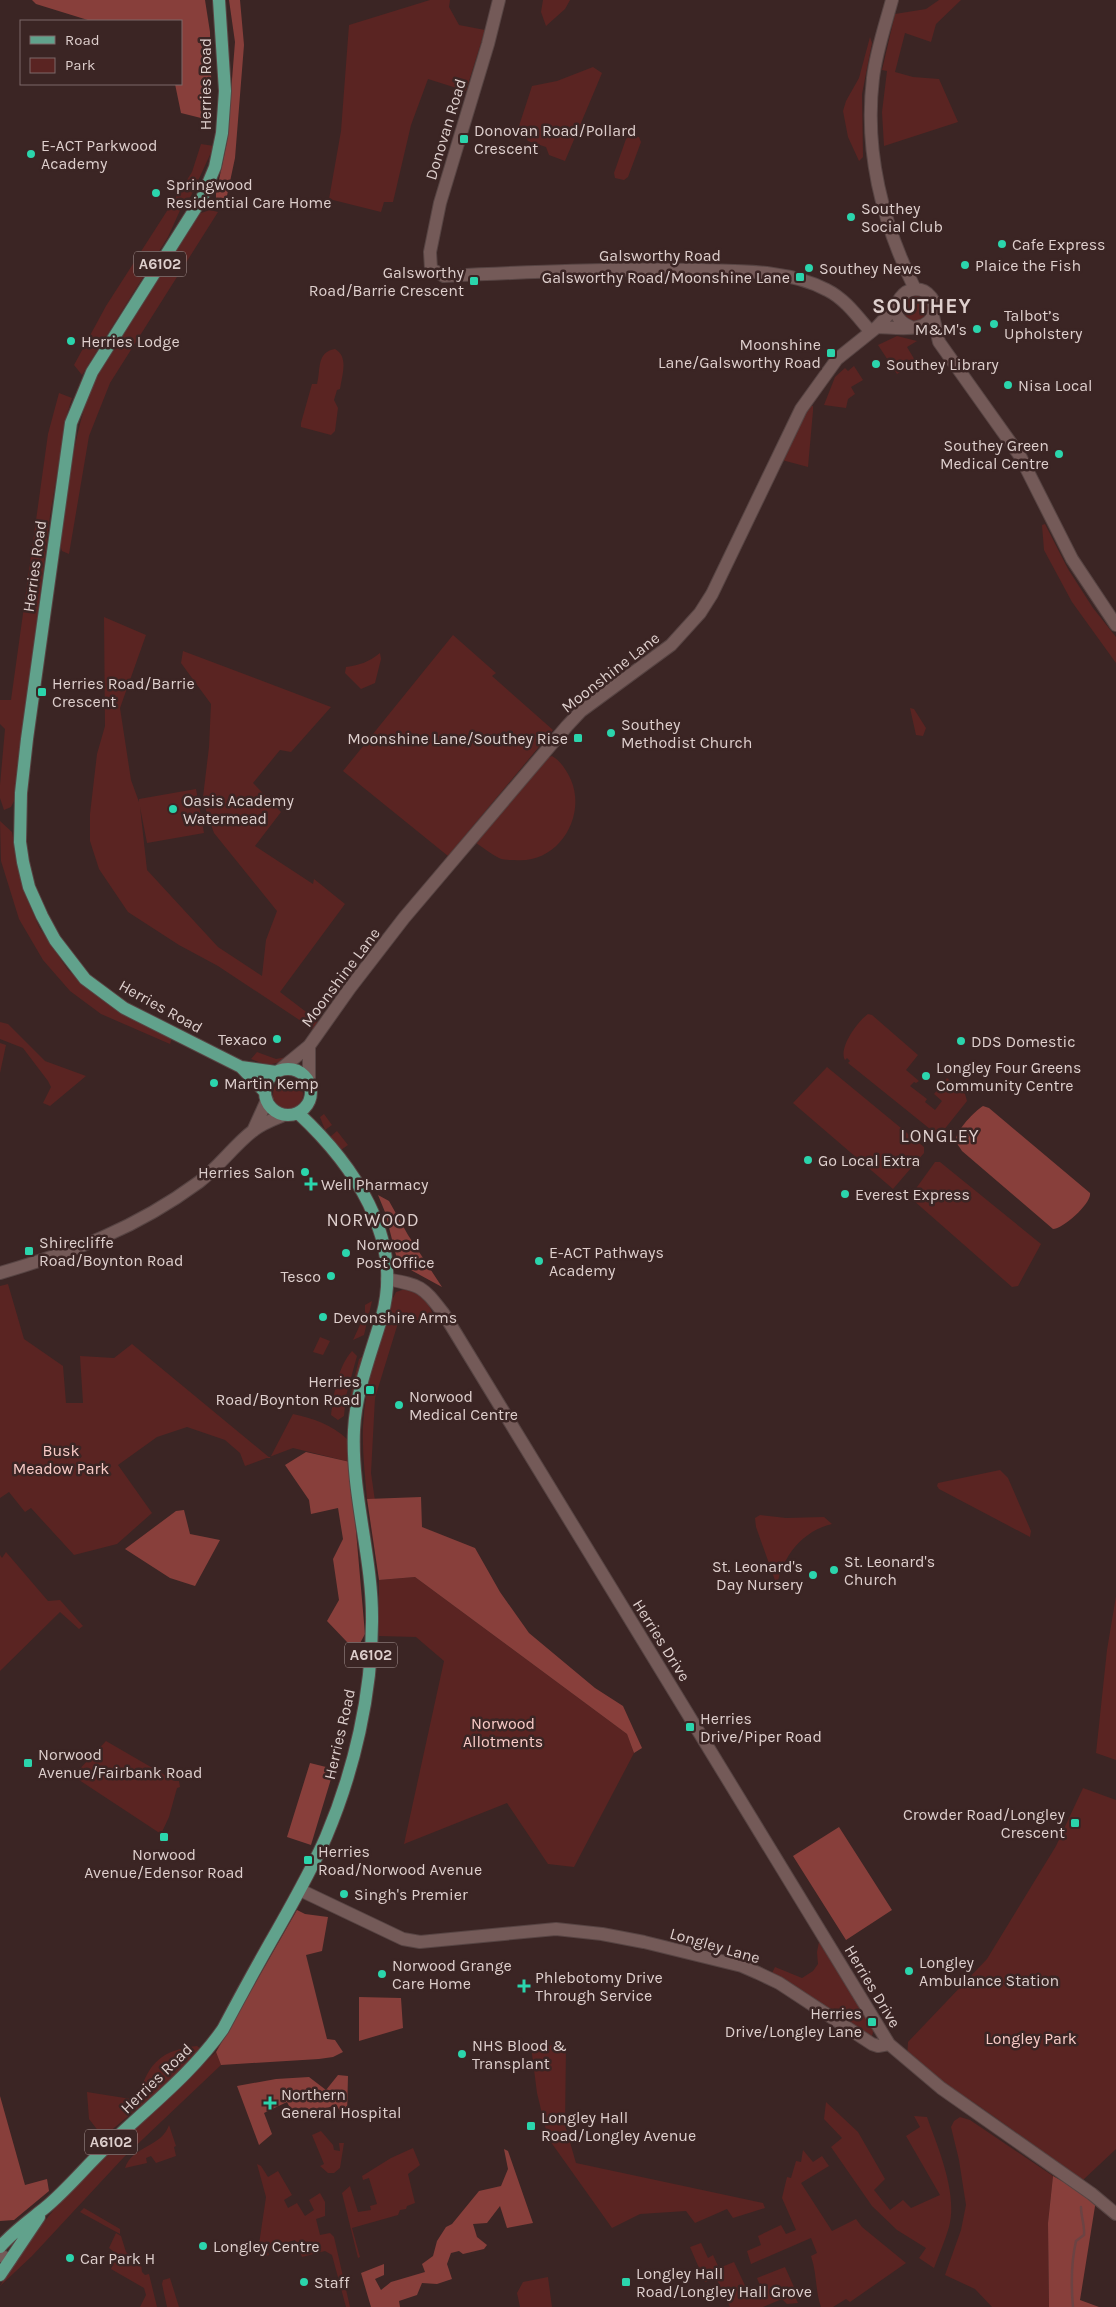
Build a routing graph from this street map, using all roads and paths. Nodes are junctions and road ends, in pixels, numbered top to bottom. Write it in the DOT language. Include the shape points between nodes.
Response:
graph roads {
  1 [pos="219,0"];
  2 [pos="499,0"];
  3 [pos="892,0"];
  4 [pos="901,263"];
  5 [pos="431,269"];
  6 [pos="915,289"];
  7 [pos="898,302"];
  8 [pos="933,316"];
  9 [pos="914,327"];
  10 [pos="874,329"];
  11 [pos="939,342"];
  12 [pos="1116,625"];
  13 [pos="309,1046"];
  14 [pos="241,1067"];
  15 [pos="279,1070"];
  16 [pos="309,1082"];
  17 [pos="266,1096"];
  18 [pos="310,1099"];
  19 [pos="298,1113"];
  20 [pos="284,1114"];
  21 [pos="253,1131"];
  22 [pos="318,1131"];
  23 [pos="0,1273"];
  24 [pos="387,1279"];
  25 [pos="300,1890"];
  26 [pos="889,2044"];
  27 [pos="46,2206"];
  28 [pos="1116,2214"];
  29 [pos="0,2247"];
  30 [pos="5,2257"];
  31 [pos="0,2275"];
  1 -- 14 [label="main road, Herries Road / A6102" via="225,91 222,133 215,167 202,198 92,372 71,423 27,739 20,842 29,887 42,916 69,961 85,979 124,1008"];
  2 -- 5 [label="street, Donovan Road" via="440,203 430,252"];
  3 -- 4 [label="street" via="873,77 871,136 878,189"];
  4 -- 6 [label="street"];
  4 -- 7 [label="street"];
  5 -- 10 [label="street, Galsworthy Road" via="444,276 658,269 772,274 828,290"];
  6 -- 7 [label="street" via="903,294"];
  6 -- 8 [label="street" via="930,296"];
  7 -- 9 [label="street" via="896,311 901,322"];
  7 -- 10 [label="street, Moonshine Lane"];
  8 -- 9 [label="street" via="928,323"];
  8 -- 11 [label="street"];
  9 -- 10 [label="street"];
  9 -- 11 [label="street"];
  10 -- 13 [label="street, Moonshine Lane" via="829,368 801,409 700,613 671,645 582,712 550,745 393,932"];
  11 -- 12 [label="street" via="1020,456 1072,559"];
  13 -- 15 [label="street, Moonshine Lane"];
  13 -- 16 [label="street, Moonshine Lane"];
  14 -- 15 [label="main road, A6102"];
  14 -- 17 [label="main road, A6102"];
  15 -- 16 [label="main road, A6102" via="295,1069"];
  15 -- 17 [label="main road" via="267,1082"];
  16 -- 18 [label="main road, A6102"];
  17 -- 20 [label="main road, A6102" via="277,1112"];
  17 -- 21 [label="street"];
  18 -- 19 [label="main road"];
  18 -- 22 [label="main road, A6102"];
  19 -- 20 [label="main road"];
  19 -- 22 [label="main road, A6102"];
  20 -- 21 [label="street"];
  21 -- 23 [label="street" via="201,1181 132,1226"];
  22 -- 24 [label="main road, Herries Road / A6102" via="353,1176 382,1232"];
  24 -- 25 [label="main road, Herries Road / A6102" via="383,1314 360,1386 354,1430 355,1465 371,1596 367,1683 342,1794 326,1838"];
  24 -- 26 [label="street, Herries Drive" via="425,1290 444,1314"];
  25 -- 26 [label="street, Longley Lane" via="403,1939 420,1942 556,1929 644,1942 742,1966 779,1983 872,2044"];
  25 -- 27 [label="main road, Herries Road / A6102" via="212,2046"];
  26 -- 28 [label="street" via="940,2088"];
  27 -- 29 [label="main road, Herries Road / A6102"];
  27 -- 30 [label="main road, Herries Road"];
  30 -- 31 [label="main road, Herries Road"];
}
